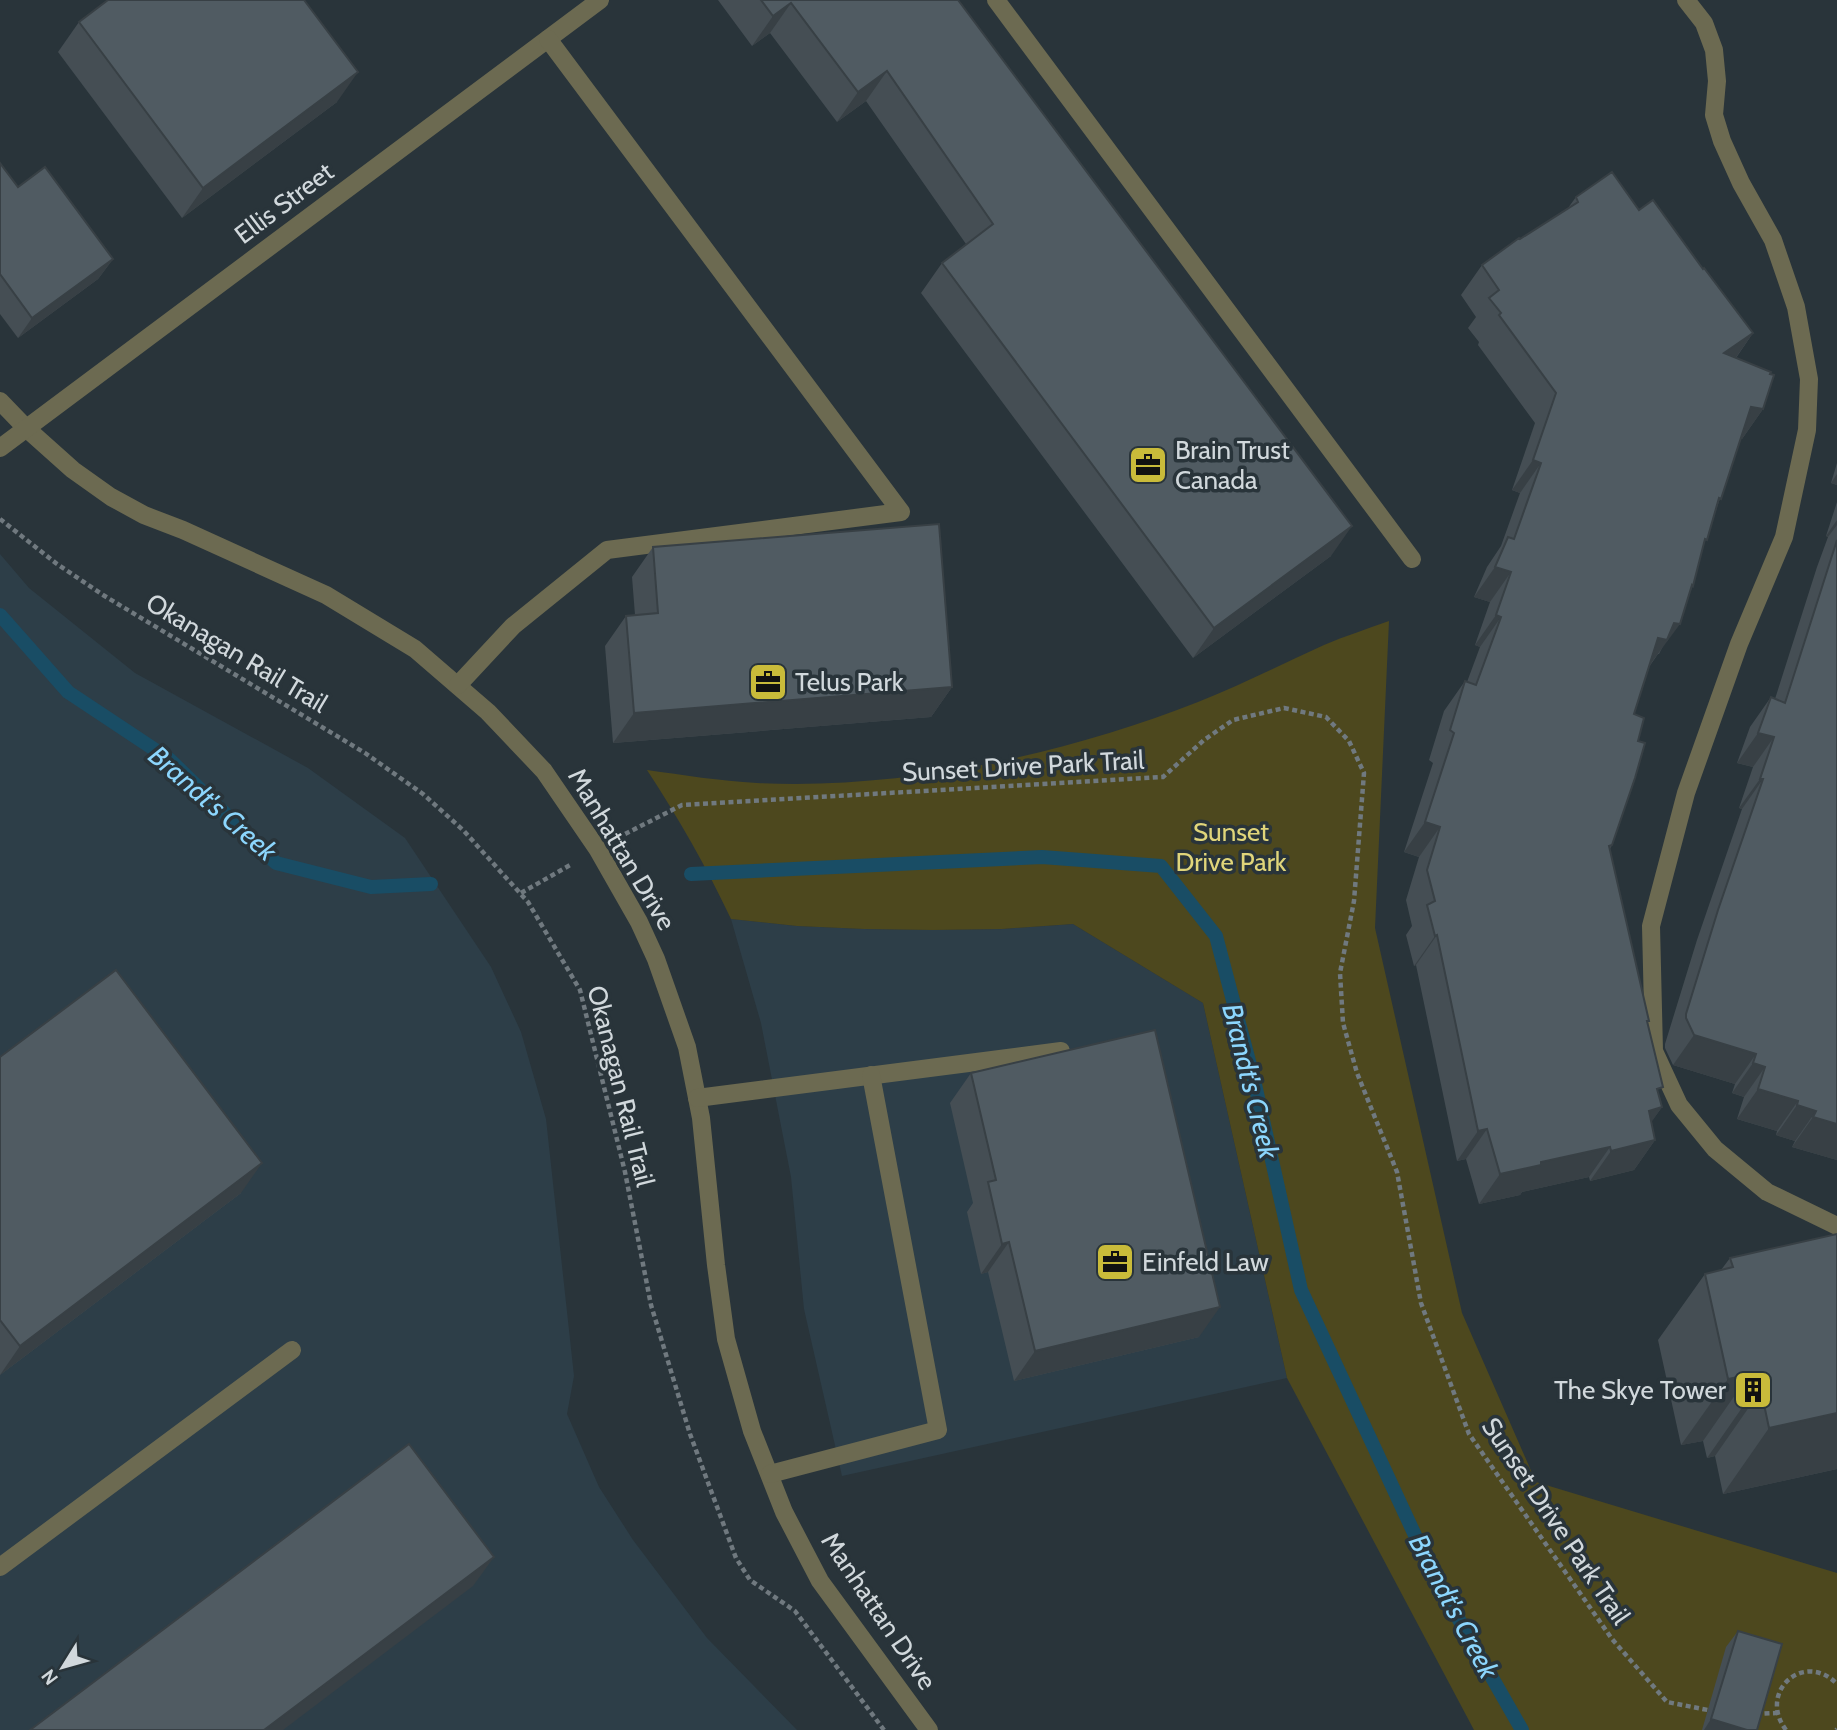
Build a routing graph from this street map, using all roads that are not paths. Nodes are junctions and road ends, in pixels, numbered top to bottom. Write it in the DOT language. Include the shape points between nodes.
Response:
graph roads {
  1 [pos="600,0"];
  2 [pos="996,0"];
  3 [pos="1686,0"];
  4 [pos="548,39"];
  5 [pos="0,401"];
  6 [pos="26,428"];
  7 [pos="0,448"];
  8 [pos="1412,559"];
  9 [pos="458,685"];
  10 [pos="1061,1051"];
  11 [pos="871,1075"];
  12 [pos="697,1098"];
  13 [pos="1837,1226"];
  14 [pos="292,1350"];
  15 [pos="769,1474"];
  16 [pos="0,1567"];
  17 [pos="929,1730"];
  1 -- 4 [label="street, Ellis Street"];
  2 -- 8 [label="street"];
  3 -- 13 [label="street" via="1704,23 1714,50 1714,115 1741,183 1773,240 1796,307 1810,379 1807,430 1784,537 1686,793 1651,926 1654,1051 1679,1105 1716,1149 1767,1192"];
  4 -- 6 [label="street, Ellis Street"];
  4 -- 9 [label="street" via="901,512 607,550 513,626"];
  5 -- 6 [label="street, Manhattan Drive"];
  6 -- 7 [label="street, Ellis Street"];
  6 -- 9 [label="street, Manhattan Drive" via="111,497 326,595 415,649"];
  9 -- 12 [label="street, Manhattan Drive" via="544,771 619,886 656,958 687,1047"];
  10 -- 11 [label="street"];
  11 -- 12 [label="street"];
  11 -- 15 [label="street" via="938,1430"];
  12 -- 15 [label="street, Manhattan Drive" via="726,1339"];
  14 -- 16 [label="street"];
  15 -- 17 [label="street, Manhattan Drive" via="820,1581"];
}
